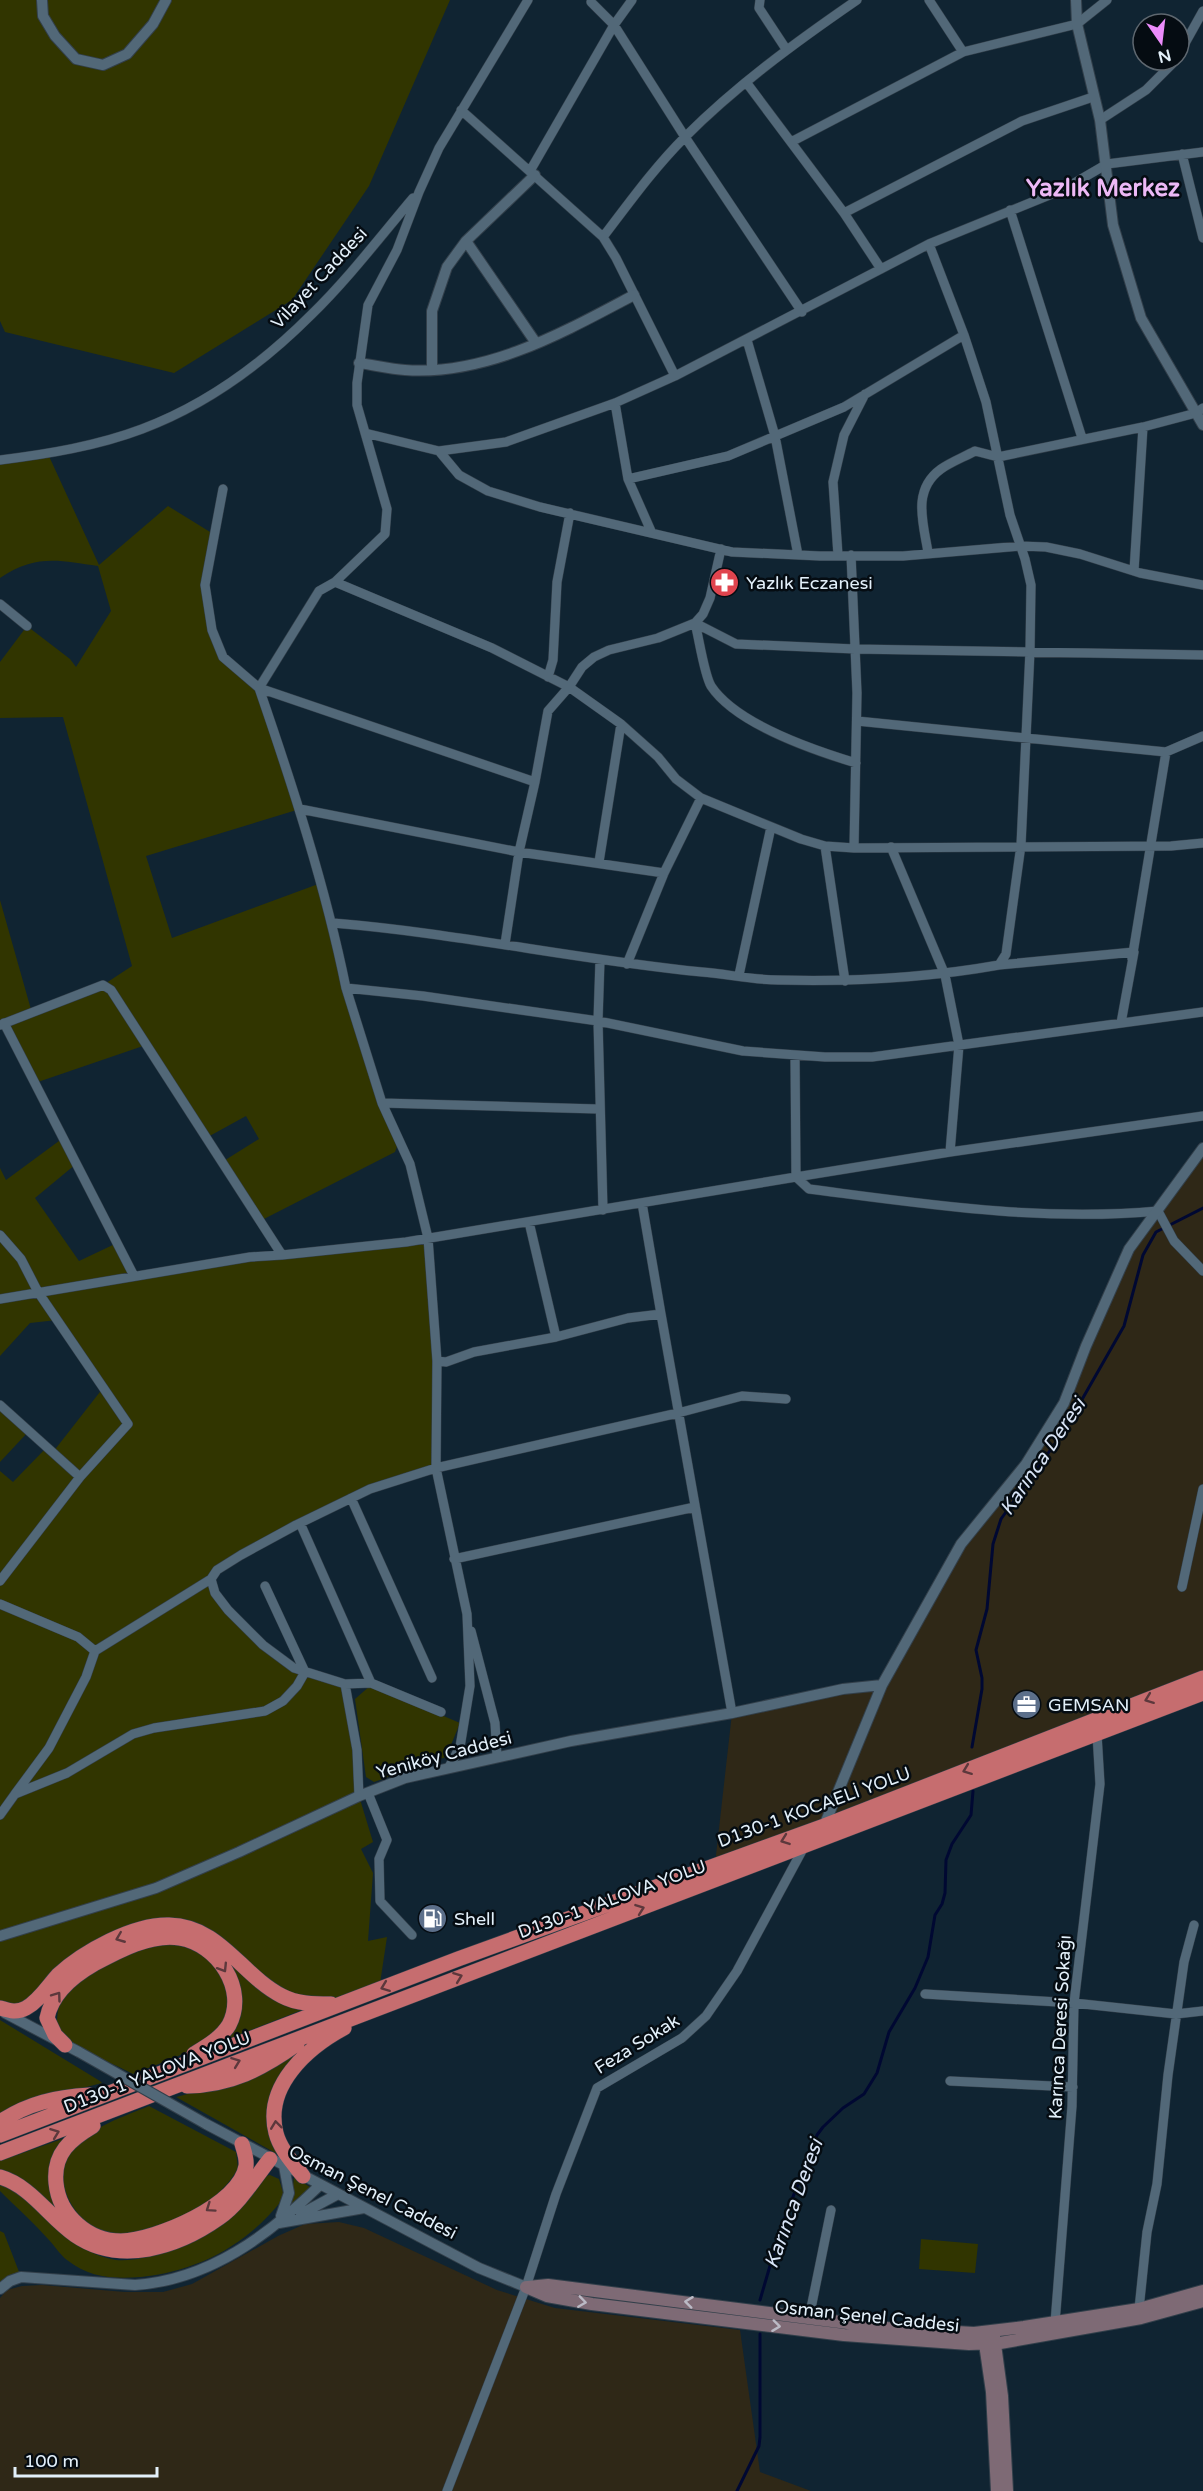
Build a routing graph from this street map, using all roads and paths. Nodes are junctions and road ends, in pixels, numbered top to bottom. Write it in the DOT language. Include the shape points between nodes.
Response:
graph roads {
  1 [pos="42,0"];
  2 [pos="166,0"];
  3 [pos="528,0"];
  4 [pos="632,0"];
  5 [pos="760,0"];
  6 [pos="857,0"];
  7 [pos="929,0"];
  8 [pos="1076,0"];
  9 [pos="1107,0"];
  10 [pos="591,2"];
  11 [pos="1203,11"];
  12 [pos="1077,24"];
  13 [pos="614,25"];
  14 [pos="1191,32"];
  15 [pos="786,49"];
  16 [pos="963,51"];
  17 [pos="1164,72"];
  18 [pos="746,82"];
  19 [pos="1093,97"];
  20 [pos="461,110"];
  21 [pos="1100,120"];
  22 [pos="685,137"];
  23 [pos="791,142"];
  24 [pos="1203,152"];
  25 [pos="1182,154"];
  26 [pos="1107,164"];
  27 [pos="532,173"];
  28 [pos="418,192"];
  29 [pos="1010,210"];
  30 [pos="844,213"];
  31 [pos="603,237"];
  32 [pos="1203,238"];
  33 [pos="466,241"];
  34 [pos="929,244"];
  35 [pos="881,269"];
  36 [pos="634,295"];
  37 [pos="802,312"];
  38 [pos="964,334"];
  39 [pos="747,340"];
  40 [pos="536,343"];
  41 [pos="359,363"];
  42 [pos="432,369"];
  43 [pos="675,376"];
  44 [pos="865,394"];
  45 [pos="615,403"];
  46 [pos="1199,410"];
  47 [pos="1203,425"];
  48 [pos="1143,427"];
  49 [pos="365,433"];
  50 [pos="775,436"];
  51 [pos="1082,438"];
  52 [pos="439,451"];
  53 [pos="998,457"];
  54 [pos="0,460"];
  55 [pos="628,479"];
  56 [pos="223,489"];
  57 [pos="570,513"];
  58 [pos="651,531"];
  59 [pos="1020,546"];
  60 [pos="721,549"];
  61 [pos="928,552"];
  62 [pos="798,555"];
  63 [pos="838,555"];
  64 [pos="851,555"];
  65 [pos="1134,571"];
  66 [pos="334,582"];
  67 [pos="1203,585"];
  68 [pos="0,604"];
  69 [pos="695,623"];
  70 [pos="27,626"];
  71 [pos="855,649"];
  72 [pos="1030,651"];
  73 [pos="1203,655"];
  74 [pos="548,677"];
  75 [pos="569,687"];
  76 [pos="259,688"];
  77 [pos="856,721"];
  78 [pos="621,724"];
  79 [pos="1203,736"];
  80 [pos="1025,737"];
  81 [pos="1166,752"];
  82 [pos="856,764"];
  83 [pos="535,782"];
  84 [pos="701,798"];
  85 [pos="300,809"];
  86 [pos="771,826"];
  87 [pos="1203,843"];
  88 [pos="1021,845"];
  89 [pos="825,846"];
  90 [pos="1152,846"];
  91 [pos="891,847"];
  92 [pos="854,848"];
  93 [pos="519,852"];
  94 [pos="598,862"];
  95 [pos="664,873"];
  96 [pos="333,923"];
  97 [pos="505,944"];
  98 [pos="1132,959"];
  99 [pos="600,960"];
  100 [pos="627,964"];
  101 [pos="999,965"];
  102 [pos="739,975"];
  103 [pos="945,975"];
  104 [pos="845,981"];
  105 [pos="346,988"];
  106 [pos="1203,1012"];
  107 [pos="597,1021"];
  108 [pos="1121,1023"];
  109 [pos="2,1024"];
  110 [pos="959,1045"];
  111 [pos="795,1055"];
  112 [pos="382,1103"];
  113 [pos="598,1108"];
  114 [pos="1203,1116"];
  115 [pos="1203,1148"];
  116 [pos="950,1152"];
  117 [pos="796,1177"];
  118 [pos="642,1203"];
  119 [pos="603,1210"];
  120 [pos="1160,1216"];
  121 [pos="529,1222"];
  122 [pos="0,1235"];
  123 [pos="428,1238"];
  124 [pos="282,1255"];
  125 [pos="1203,1271"];
  126 [pos="134,1276"];
  127 [pos="38,1292"];
  128 [pos="0,1299"];
  129 [pos="661,1314"];
  130 [pos="556,1336"];
  131 [pos="437,1361"];
  132 [pos="786,1399"];
  133 [pos="0,1405"];
  134 [pos="678,1413"];
  135 [pos="436,1467"];
  136 [pos="80,1477"];
  137 [pos="1203,1489"];
  138 [pos="351,1498"];
  139 [pos="695,1507"];
  140 [pos="300,1523"];
  141 [pos="454,1559"];
  142 [pos="211,1579"];
  143 [pos="0,1581"];
  144 [pos="265,1586"];
  145 [pos="1182,1587"];
  146 [pos="0,1604"];
  147 [pos="467,1614"];
  148 [pos="95,1651"];
  149 [pos="305,1672"];
  150 [pos="432,1678"];
  151 [pos="1203,1678"];
  152 [pos="371,1683"];
  153 [pos="345,1684"];
  154 [pos="882,1685"];
  155 [pos="1203,1693"];
  156 [pos="441,1712"];
  157 [pos="732,1713"];
  158 [pos="1097,1734"];
  159 [pos="497,1756"];
  160 [pos="449,1767"];
  161 [pos="15,1794"];
  162 [pos="364,1794"];
  163 [pos="0,1815"];
  164 [pos="824,1826"];
  165 [pos="804,1847"];
  166 [pos="1194,1925"];
  167 [pos="412,1935"];
  168 [pos="0,1936"];
  169 [pos="428,1989"];
  170 [pos="925,1994"];
  171 [pos="1074,2002"];
  172 [pos="340,2004"];
  173 [pos="0,2009"];
  174 [pos="1203,2011"];
  175 [pos="1176,2014"];
  176 [pos="72,2049"];
  177 [pos="162,2073"];
  178 [pos="950,2081"];
  179 [pos="1073,2087"];
  180 [pos="105,2095"];
  181 [pos="130,2104"];
  182 [pos="0,2122"];
  183 [pos="0,2135"];
  184 [pos="242,2144"];
  185 [pos="0,2153"];
  186 [pos="270,2159"];
  187 [pos="284,2166"];
  188 [pos="303,2176"];
  189 [pos="0,2177"];
  190 [pos="320,2185"];
  191 [pos="338,2194"];
  192 [pos="364,2208"];
  193 [pos="831,2210"];
  194 [pos="275,2223"];
  195 [pos="526,2287"];
  196 [pos="0,2289"];
  197 [pos="1203,2291"];
  198 [pos="1203,2301"];
  199 [pos="723,2313"];
  200 [pos="1140,2313"];
  201 [pos="809,2318"];
  202 [pos="1054,2328"];
  203 [pos="989,2338"];
  204 [pos="447,2491"];
  205 [pos="997,2491"];
  206 [pos="1007,2491"];
  1 -- 2 [label="street" via="43,16 76,60 103,65 127,54 153,24"];
  3 -- 20 [label="street"];
  4 -- 13 [label="street"];
  5 -- 15 [label="street" via="759,8"];
  6 -- 15 [label="street"];
  7 -- 16 [label="street"];
  8 -- 12 [label="street"];
  9 -- 12 [label="street"];
  10 -- 13 [label="street"];
  11 -- 14 [label="street"];
  12 -- 16 [label="street"];
  12 -- 19 [label="street"];
  13 -- 22 [label="street"];
  13 -- 27 [label="street"];
  15 -- 18 [label="street"];
  16 -- 23 [label="street"];
  17 -- 21 [label="street" via="1146,90"];
  18 -- 22 [label="street"];
  18 -- 23 [label="street"];
  19 -- 21 [label="street"];
  19 -- 30 [label="street" via="1022,121"];
  20 -- 27 [label="street"];
  20 -- 28 [label="street"];
  21 -- 26 [label="street"];
  22 -- 31 [label="street"];
  22 -- 37 [label="street"];
  23 -- 30 [label="street"];
  24 -- 25 [label="street"];
  25 -- 26 [label="street"];
  25 -- 32 [label="street"];
  26 -- 29 [label="street" via="1064,189"];
  26 -- 46 [label="street" via="1113,225 1141,318"];
  27 -- 31 [label="street"];
  27 -- 33 [label="street"];
  28 -- 41 [label="street" via="397,250 368,305"];
  28 -- 54 [label="street, Vilayet Caddesi" via="312,315 249,371 202,400 144,428 48,454"];
  29 -- 34 [label="street"];
  29 -- 51 [label="street"];
  30 -- 35 [label="street"];
  31 -- 36 [label="street"];
  33 -- 40 [label="street"];
  33 -- 42 [label="street" via="447,267 432,311"];
  34 -- 35 [label="street"];
  34 -- 38 [label="street"];
  35 -- 37 [label="street"];
  36 -- 40 [label="street"];
  36 -- 43 [label="street"];
  37 -- 39 [label="street"];
  38 -- 44 [label="street"];
  38 -- 53 [label="street" via="986,402"];
  39 -- 43 [label="street"];
  39 -- 50 [label="street"];
  40 -- 42 [label="street" via="460,367"];
  41 -- 42 [label="street" via="406,370"];
  41 -- 49 [label="street" via="357,405"];
  43 -- 45 [label="street"];
  44 -- 50 [label="street"];
  44 -- 63 [label="street" via="844,435 833,482"];
  45 -- 52 [label="street" via="506,442"];
  45 -- 55 [label="street"];
  46 -- 47 [label="street"];
  46 -- 48 [label="street"];
  48 -- 51 [label="street"];
  48 -- 65 [label="street"];
  49 -- 52 [label="street"];
  49 -- 66 [label="street" via="387,509 385,534"];
  50 -- 55 [label="street" via="728,456"];
  50 -- 62 [label="street"];
  51 -- 53 [label="street"];
  52 -- 57 [label="street" via="459,475 488,491"];
  53 -- 59 [label="street"];
  53 -- 61 [label="street" via="975,452 939,470 921,493"];
  55 -- 58 [label="street"];
  56 -- 76 [label="street" via="205,585 212,630 223,657"];
  57 -- 58 [label="street"];
  57 -- 74 [label="street" via="557,582 553,660"];
  58 -- 60 [label="street"];
  59 -- 61 [label="street"];
  59 -- 65 [label="street" via="1080,554"];
  59 -- 72 [label="street" via="1031,585"];
  60 -- 62 [label="street"];
  60 -- 69 [label="street" via="710,598"];
  61 -- 64 [label="street" via="903,556"];
  62 -- 63 [label="street"];
  63 -- 64 [label="street"];
  64 -- 71 [label="street"];
  65 -- 67 [label="street"];
  66 -- 74 [label="street" via="492,648"];
  66 -- 76 [label="street" via="319,591"];
  68 -- 70 [label="street"];
  69 -- 71 [label="street" via="736,644"];
  69 -- 75 [label="street" via="594,657"];
  69 -- 82 [label="street" via="710,684 729,707 805,748"];
  71 -- 72 [label="street"];
  71 -- 77 [label="street"];
  72 -- 73 [label="street"];
  72 -- 80 [label="street"];
  74 -- 75 [label="street"];
  75 -- 78 [label="street"];
  75 -- 83 [label="street" via="548,711"];
  76 -- 83 [label="street"];
  76 -- 85 [label="street"];
  77 -- 80 [label="street"];
  77 -- 82 [label="street"];
  78 -- 84 [label="street" via="676,779"];
  78 -- 94 [label="street"];
  79 -- 81 [label="street"];
  80 -- 81 [label="street"];
  80 -- 88 [label="street"];
  81 -- 90 [label="street"];
  82 -- 92 [label="street"];
  83 -- 93 [label="street"];
  84 -- 86 [label="street"];
  84 -- 95 [label="street"];
  85 -- 93 [label="street"];
  85 -- 96 [label="street"];
  86 -- 89 [label="street"];
  86 -- 102 [label="street"];
  87 -- 90 [label="street"];
  88 -- 90 [label="street"];
  88 -- 91 [label="street"];
  88 -- 101 [label="street" via="1006,954"];
  89 -- 92 [label="street"];
  89 -- 104 [label="street"];
  90 -- 98 [label="street"];
  91 -- 92 [label="street"];
  91 -- 103 [label="street"];
  93 -- 94 [label="street"];
  93 -- 97 [label="street"];
  94 -- 95 [label="street"];
  95 -- 100 [label="street"];
  96 -- 97 [label="street"];
  96 -- 105 [label="street"];
  97 -- 99 [label="street"];
  98 -- 101 [label="street" via="1134,952"];
  98 -- 108 [label="street"];
  99 -- 100 [label="street"];
  99 -- 107 [label="street"];
  100 -- 102 [label="street"];
  101 -- 103 [label="street"];
  102 -- 104 [label="street"];
  103 -- 104 [label="street"];
  103 -- 110 [label="street"];
  105 -- 107 [label="street"];
  105 -- 112 [label="street"];
  106 -- 108 [label="street"];
  107 -- 111 [label="street" via="743,1050"];
  107 -- 113 [label="street"];
  108 -- 110 [label="street"];
  109 -- 124 [label="street" via="103,985 111,990"];
  109 -- 126 [label="street"];
  110 -- 111 [label="street" via="872,1057"];
  110 -- 116 [label="street"];
  111 -- 117 [label="street"];
  112 -- 113 [label="street"];
  112 -- 123 [label="street" via="410,1164"];
  113 -- 119 [label="street"];
  114 -- 116 [label="street"];
  115 -- 120 [label="street"];
  116 -- 117 [label="street"];
  117 -- 118 [label="street"];
  117 -- 120 [label="street" via="809,1189 984,1211"];
  118 -- 119 [label="street"];
  118 -- 129 [label="street"];
  119 -- 121 [label="street"];
  120 -- 125 [label="street" via="1170,1235"];
  120 -- 154 [label="street" via="1129,1249 1064,1403 1026,1464 961,1544"];
  121 -- 123 [label="street"];
  121 -- 130 [label="street"];
  122 -- 127 [label="street" via="21,1258"];
  123 -- 124 [label="street"];
  123 -- 131 [label="street"];
  124 -- 126 [label="street"];
  126 -- 127 [label="street"];
  127 -- 128 [label="street"];
  127 -- 136 [label="street" via="128,1424"];
  129 -- 130 [label="street"];
  129 -- 134 [label="street"];
  130 -- 131 [label="street"];
  131 -- 135 [label="street"];
  132 -- 134 [label="street" via="742,1395"];
  133 -- 136 [label="street"];
  134 -- 135 [label="street"];
  134 -- 139 [label="street"];
  135 -- 138 [label="street"];
  135 -- 141 [label="street"];
  136 -- 143 [label="street"];
  137 -- 145 [label="street"];
  138 -- 140 [label="street"];
  138 -- 150 [label="street"];
  139 -- 141 [label="street"];
  139 -- 157 [label="street"];
  140 -- 142 [label="street" via="217,1570"];
  140 -- 152 [label="street"];
  141 -- 147 [label="street"];
  142 -- 148 [label="street"];
  142 -- 149 [label="street" via="215,1593 263,1645"];
  144 -- 149 [label="street"];
  146 -- 148 [label="street" via="78,1637"];
  147 -- 159 [label="street" via="495,1723"];
  147 -- 160 [label="street" via="467,1714 460,1747"];
  148 -- 161 [label="street" via="86,1677 49,1748"];
  149 -- 153 [label="street"];
  149 -- 161 [label="street" via="283,1701 265,1711 133,1734 67,1773"];
  151 -- 164 [label="highway, D130-1 KOCAELİ YOLU, one-way"];
  152 -- 153 [label="street"];
  152 -- 156 [label="street"];
  153 -- 162 [label="street"];
  154 -- 157 [label="street, Yeniköy Caddesi" via="843,1689"];
  154 -- 164 [label="street"];
  155 -- 158 [label="highway, D130-1 YALOVA YOLU"];
  157 -- 159 [label="street, Yeniköy Caddesi"];
  158 -- 165 [label="highway, D130-1 YALOVA YOLU"];
  158 -- 171 [label="street, Karınca Deresi Sokağı" via="1100,1784"];
  159 -- 160 [label="street, Yeniköy Caddesi"];
  160 -- 162 [label="street, Yeniköy Caddesi"];
  161 -- 163 [label="street"];
  162 -- 167 [label="street" via="387,1840 379,1859 380,1901"];
  162 -- 168 [label="street, Yeniköy Caddesi" via="156,1888"];
  164 -- 172 [label="highway, D130-1 KOCAELİ YOLU, one-way"];
  169 -- 165 [label="highway, D130-1 YALOVA YOLU, one-way"];
  165 -- 195 [label="street, Feza Sokak" via="737,1971 706,2016 682,2038 597,2088"];
  166 -- 175 [label="street"];
  169 -- 181 [label="highway, D130-1 YALOVA YOLU" via="315,2032 276,2060 241,2077 172,2086"];
  188 -- 169 [label="highway, one-way" via="276,2135 274,2109 283,2081 303,2057 336,2033"];
  170 -- 171 [label="street"];
  171 -- 175 [label="street"];
  171 -- 179 [label="street, Karınca Deresi Sokağı"];
  172 -- 173 [label="highway, one-way" via="310,2004 281,1996 206,1934 167,1925 146,1928 94,1949 71,1963 29,2007 13,2012"];
  172 -- 177 [label="highway, D130-1 KOCAELİ YOLU, one-way"];
  173 -- 176 [label="street, Osman Şenel Caddesi"];
  174 -- 175 [label="street"];
  175 -- 200 [label="street"];
  176 -- 177 [label="highway, one-way" via="47,2018 64,1986 83,1971 142,1942 161,1938 193,1941 217,1957 226,1970 232,1982 234,2013 215,2041"];
  176 -- 184 [label="street, Osman Şenel Caddesi, bridge"];
  177 -- 180 [label="highway, D130-1 KOCAELİ YOLU"];
  178 -- 179 [label="street"];
  179 -- 202 [label="street, Karınca Deresi Sokağı"];
  180 -- 182 [label="highway" via="60,2097 23,2108"];
  180 -- 183 [label="highway, D130-1 KOCAELİ YOLU"];
  184 -- 181 [label="highway, one-way" via="246,2160 243,2173 229,2193 198,2216 138,2239 100,2237 75,2223 64,2211 57,2195 57,2165 71,2139"];
  185 -- 181 [label="highway, D130-1 YALOVA YOLU, one-way"];
  184 -- 186 [label="street, Osman Şenel Caddesi"];
  186 -- 187 [label="street, Osman Şenel Caddesi"];
  186 -- 189 [label="highway" via="238,2201 220,2217 176,2240 140,2251 114,2252 94,2247 73,2234 28,2192"];
  187 -- 188 [label="street, Osman Şenel Caddesi"];
  187 -- 194 [label="street" via="289,2193"];
  188 -- 190 [label="street, Osman Şenel Caddesi"];
  190 -- 191 [label="street, Osman Şenel Caddesi"];
  190 -- 194 [label="street"];
  191 -- 192 [label="street, Osman Şenel Caddesi"];
  191 -- 194 [label="street" via="311,2210"];
  192 -- 194 [label="street"];
  192 -- 195 [label="street, Osman Şenel Caddesi" via="497,2277"];
  193 -- 201 [label="street"];
  194 -- 196 [label="street" via="231,2256 179,2278 135,2285 21,2277"];
  195 -- 199 [label="main road, Osman Şenel Caddesi" via="548,2285 620,2300"];
  195 -- 204 [label="street, Feza Sokak"];
  197 -- 200 [label="main road, Osman Şenel Caddesi"];
  198 -- 200 [label="main road, Osman Şenel Caddesi"];
  199 -- 201 [label="main road, Osman Şenel Caddesi"];
  199 -- 203 [label="main road, Osman Şenel Caddesi, one-way" via="844,2335"];
  200 -- 202 [label="main road, Osman Şenel Caddesi"];
  201 -- 203 [label="main road, Osman Şenel Caddesi"];
  202 -- 203 [label="main road, Osman Şenel Caddesi"];
  203 -- 205 [label="main road"];
  203 -- 206 [label="main road" via="1002,2396"];
}
